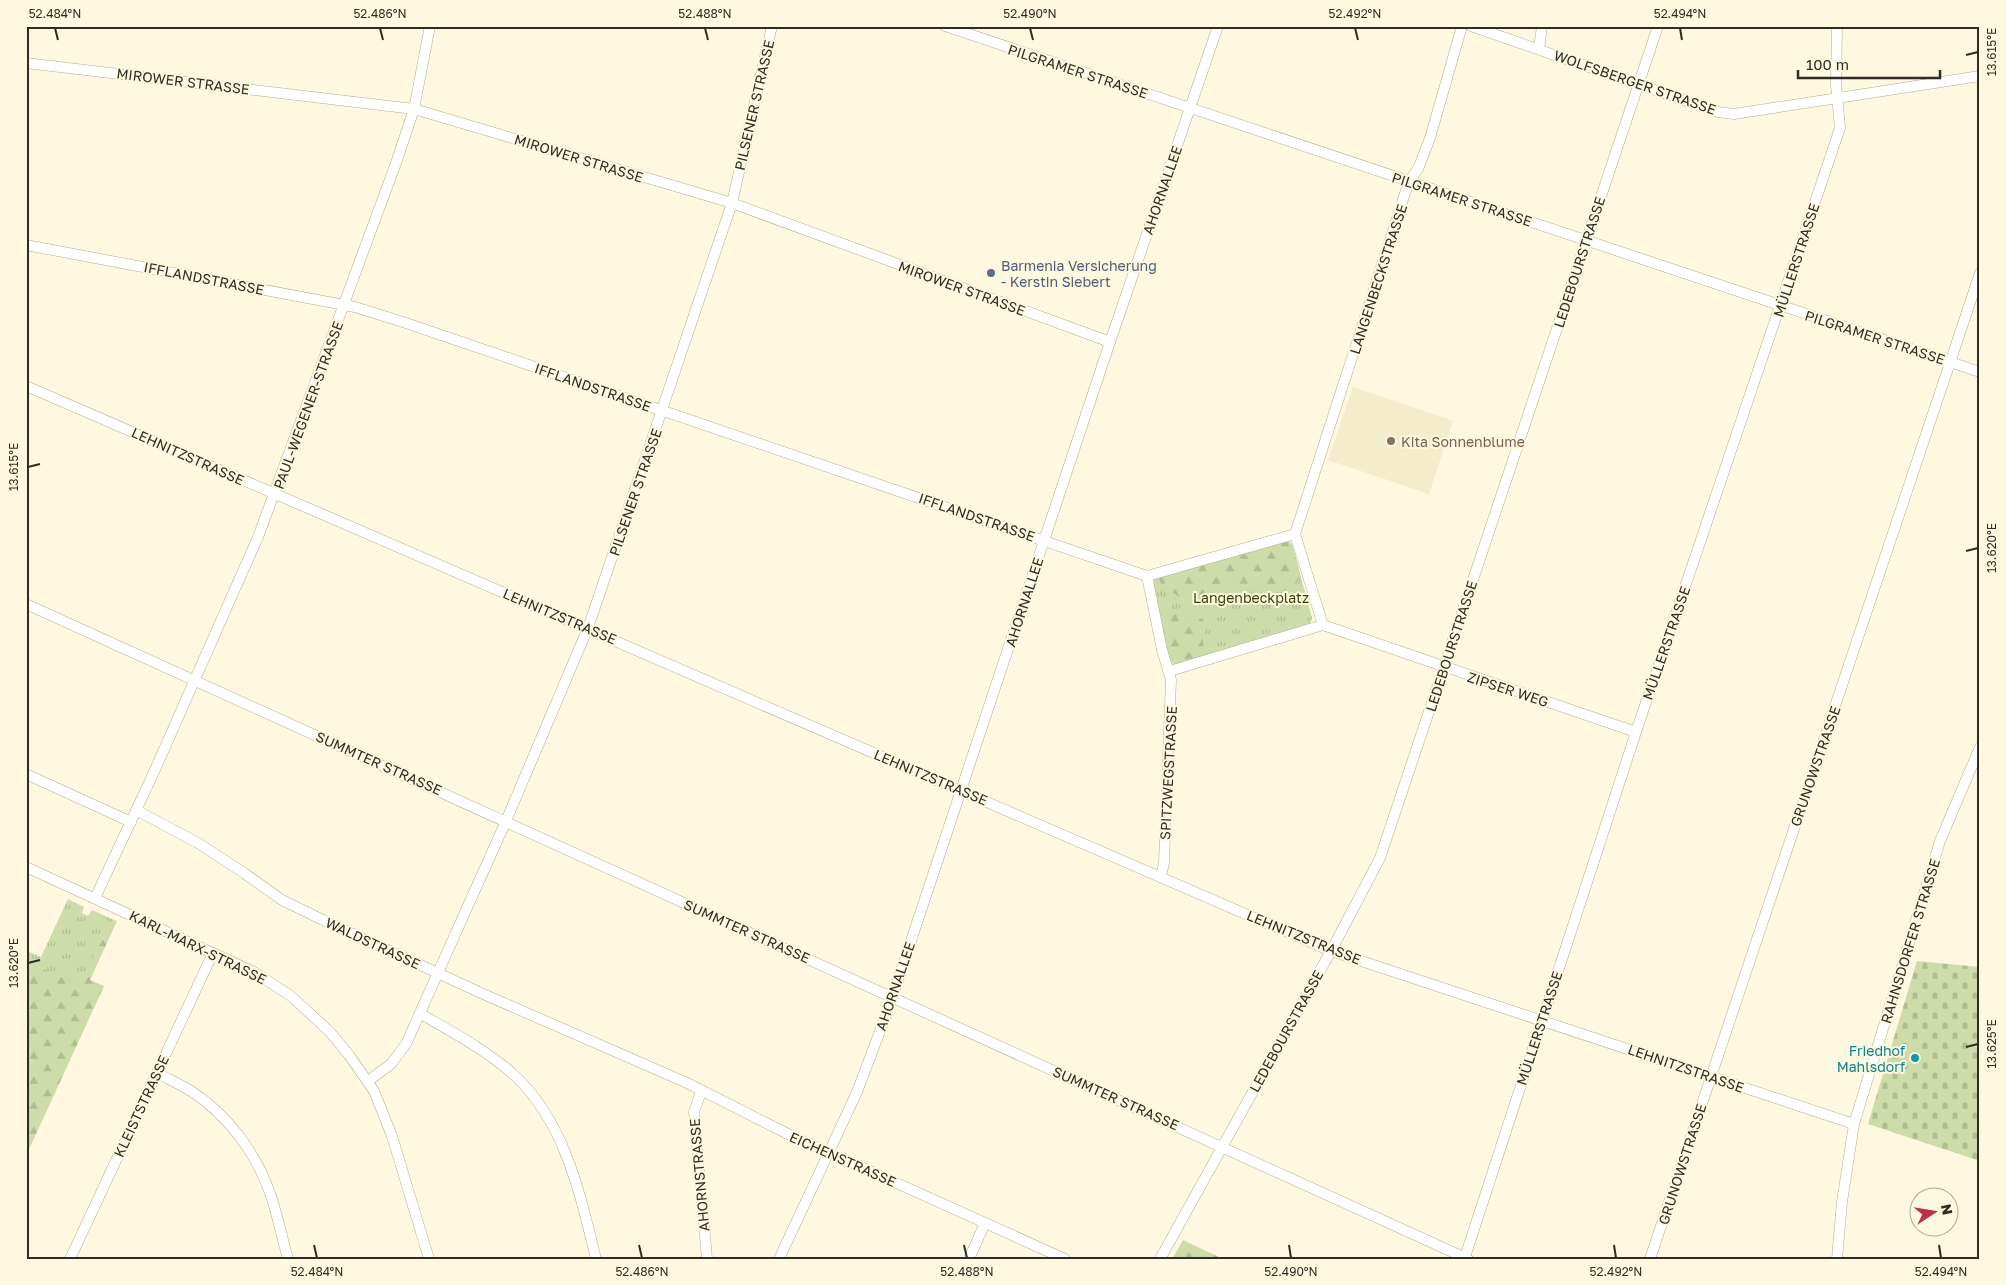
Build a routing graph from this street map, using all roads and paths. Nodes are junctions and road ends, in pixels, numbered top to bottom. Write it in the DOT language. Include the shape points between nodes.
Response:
graph roads {
  1 [pos="430,26"];
  2 [pos="772,26"];
  3 [pos="945,26"];
  4 [pos="1218,26"];
  5 [pos="1462,26"];
  6 [pos="1471,26"];
  7 [pos="1542,26"];
  8 [pos="1658,26"];
  9 [pos="1837,26"];
  10 [pos="1539,49"];
  11 [pos="26,64"];
  12 [pos="1980,76"];
  13 [pos="1639,83"];
  14 [pos="1838,99"];
  15 [pos="1190,108"];
  16 [pos="414,109"];
  17 [pos="1409,181"];
  18 [pos="732,203"];
  19 [pos="1586,240"];
  20 [pos="26,245"];
  21 [pos="1980,273"];
  22 [pos="345,304"];
  23 [pos="1781,306"];
  24 [pos="1110,342"];
  25 [pos="1951,362"];
  26 [pos="1980,372"];
  27 [pos="26,386"];
  28 [pos="663,410"];
  29 [pos="274,494"];
  30 [pos="1295,534"];
  31 [pos="1045,540"];
  32 [pos="1147,576"];
  33 [pos="26,604"];
  34 [pos="1323,625"];
  35 [pos="588,628"];
  36 [pos="1444,668"];
  37 [pos="1170,671"];
  38 [pos="195,680"];
  39 [pos="1636,732"];
  40 [pos="1980,747"];
  41 [pos="26,774"];
  42 [pos="962,791"];
  43 [pos="136,810"];
  44 [pos="506,821"];
  45 [pos="131,822"];
  46 [pos="26,867"];
  47 [pos="1160,876"];
  48 [pos="95,898"];
  49 [pos="1331,951"];
  50 [pos="213,953"];
  51 [pos="439,974"];
  52 [pos="892,997"];
  53 [pos="421,1014"];
  54 [pos="1542,1020"];
  55 [pos="623,1054"];
  56 [pos="157,1073"];
  57 [pos="1711,1077"];
  58 [pos="368,1081"];
  59 [pos="701,1092"];
  60 [pos="1854,1124"];
  61 [pos="1222,1146"];
  62 [pos="830,1152"];
  63 [pos="985,1223"];
  64 [pos="1466,1258"];
  65 [pos="70,1259"];
  66 [pos="288,1259"];
  67 [pos="429,1259"];
  68 [pos="596,1259"];
  69 [pos="707,1259"];
  70 [pos="780,1259"];
  71 [pos="969,1259"];
  72 [pos="1065,1259"];
  73 [pos="1160,1259"];
  74 [pos="1650,1259"];
  75 [pos="1837,1259"];
  1 -- 16 [label="street, PAUL-WEGENER-STRASSE"];
  2 -- 18 [label="street, PILSENER STRASSE"];
  3 -- 15 [label="street, PILGRAMER STRASSE"];
  4 -- 15 [label="street, AHORNALLEE"];
  5 -- 17 [label="street, LANGENBECKSTRASSE" via="1430,138 1418,169"];
  6 -- 10 [label="street, WOLFSBERGER STRASSE"];
  7 -- 10 [label="street"];
  8 -- 13 [label="street, LEDEBOURSTRASSE"];
  9 -- 14 [label="street, MÜLLERSTRASSE"];
  10 -- 13 [label="street, WOLFSBERGER STRASSE"];
  11 -- 16 [label="street, MIROWER STRASSE"];
  12 -- 14 [label="street, WOLFSBERGER STRASSE"];
  13 -- 14 [label="street, WOLFSBERGER STRASSE" via="1718,112 1734,114"];
  13 -- 19 [label="street, LEDEBOURSTRASSE"];
  14 -- 23 [label="street, MÜLLERSTRASSE" via="1840,128"];
  15 -- 17 [label="street, PILGRAMER STRASSE"];
  15 -- 24 [label="street, AHORNALLEE"];
  16 -- 18 [label="street, MIROWER STRASSE"];
  16 -- 22 [label="street, PAUL-WEGENER-STRASSE"];
  17 -- 19 [label="street, PILGRAMER STRASSE"];
  17 -- 30 [label="street, LANGENBECKSTRASSE"];
  18 -- 24 [label="street, MIROWER STRASSE"];
  18 -- 28 [label="street, PILSENER STRASSE"];
  19 -- 23 [label="street, PILGRAMER STRASSE"];
  19 -- 36 [label="street, LEDEBOURSTRASSE"];
  20 -- 22 [label="street, IFFLANDSTRASSE"];
  21 -- 25 [label="street, GRUNOWSTRASSE"];
  22 -- 28 [label="street, IFFLANDSTRASSE"];
  22 -- 29 [label="street, PAUL-WEGENER-STRASSE"];
  23 -- 25 [label="street, PILGRAMER STRASSE"];
  23 -- 39 [label="street, MÜLLERSTRASSE"];
  24 -- 31 [label="street, AHORNALLEE"];
  25 -- 26 [label="street, PILGRAMER STRASSE"];
  25 -- 57 [label="street, GRUNOWSTRASSE"];
  27 -- 29 [label="street, LEHNITZSTRASSE"];
  28 -- 31 [label="street, IFFLANDSTRASSE"];
  28 -- 35 [label="street, PILSENER STRASSE"];
  29 -- 35 [label="street, LEHNITZSTRASSE"];
  29 -- 38 [label="street, PAUL-WEGENER-STRASSE"];
  30 -- 32 [label="street"];
  30 -- 34 [label="street"];
  31 -- 32 [label="street, IFFLANDSTRASSE"];
  31 -- 42 [label="street, AHORNALLEE"];
  32 -- 37 [label="street" via="1162,650"];
  33 -- 38 [label="street, SUMMTER STRASSE"];
  34 -- 36 [label="street, ZIPSER WEG"];
  34 -- 37 [label="street"];
  35 -- 42 [label="street, LEHNITZSTRASSE"];
  35 -- 44 [label="street, PILSENER STRASSE"];
  36 -- 39 [label="street, ZIPSER WEG"];
  36 -- 49 [label="street, LEDEBOURSTRASSE" via="1380,858"];
  37 -- 47 [label="street, SPITZWEGSTRASSE" via="1164,863"];
  38 -- 43 [label="street, PAUL-WEGENER-STRASSE"];
  38 -- 44 [label="street, SUMMTER STRASSE"];
  39 -- 54 [label="street, MÜLLERSTRASSE"];
  40 -- 60 [label="street, RAHNSDORFER STRASSE" via="1940,841"];
  41 -- 45 [label="street"];
  42 -- 47 [label="street, LEHNITZSTRASSE"];
  42 -- 52 [label="street, AHORNALLEE"];
  43 -- 45 [label="street, PAUL-WEGENER-STRASSE"];
  43 -- 51 [label="street, WALDSTRASSE" via="198,843 282,900"];
  44 -- 51 [label="street, PILSENER STRASSE"];
  44 -- 52 [label="street, SUMMTER STRASSE"];
  45 -- 48 [label="street, PAUL-WEGENER-STRASSE"];
  46 -- 48 [label="street, KARL-MARX-STRASSE"];
  47 -- 49 [label="street, LEHNITZSTRASSE"];
  48 -- 50 [label="street, KARL-MARX-STRASSE"];
  49 -- 54 [label="street, LEHNITZSTRASSE"];
  49 -- 61 [label="street, LEDEBOURSTRASSE"];
  50 -- 56 [label="street, KLEISTSTRASSE"];
  50 -- 58 [label="street, KARL-MARX-STRASSE" via="254,972 291,996 330,1032"];
  51 -- 53 [label="street, PILSENER STRASSE"];
  51 -- 55 [label="street, WALDSTRASSE"];
  52 -- 61 [label="street, SUMMTER STRASSE"];
  52 -- 62 [label="street, AHORNALLEE" via="857,1092"];
  53 -- 58 [label="street, PILSENER STRASSE" via="406,1044 391,1064"];
  53 -- 68 [label="street" via="495,1059 514,1075 541,1107 574,1175"];
  54 -- 57 [label="street, LEHNITZSTRASSE"];
  54 -- 64 [label="street, MÜLLERSTRASSE"];
  55 -- 59 [label="street, EICHENSTRASSE"];
  56 -- 65 [label="street, KLEISTSTRASSE"];
  56 -- 66 [label="street" via="191,1091 212,1107 254,1156 270,1194"];
  57 -- 60 [label="street, LEHNITZSTRASSE"];
  57 -- 74 [label="street, GRUNOWSTRASSE"];
  58 -- 67 [label="street, KARL-MARX-STRASSE" via="392,1136"];
  59 -- 62 [label="street, EICHENSTRASSE"];
  59 -- 69 [label="street, AHORNSTRASSE" via="694,1112"];
  60 -- 75 [label="street, RAHNSDORFER STRASSE"];
  61 -- 64 [label="street, SUMMTER STRASSE"];
  61 -- 73 [label="street, LEDEBOURSTRASSE"];
  62 -- 63 [label="street, EICHENSTRASSE"];
  62 -- 70 [label="street, AHORNALLEE"];
  63 -- 71 [label="street"];
  63 -- 72 [label="street, EICHENSTRASSE"];
}
